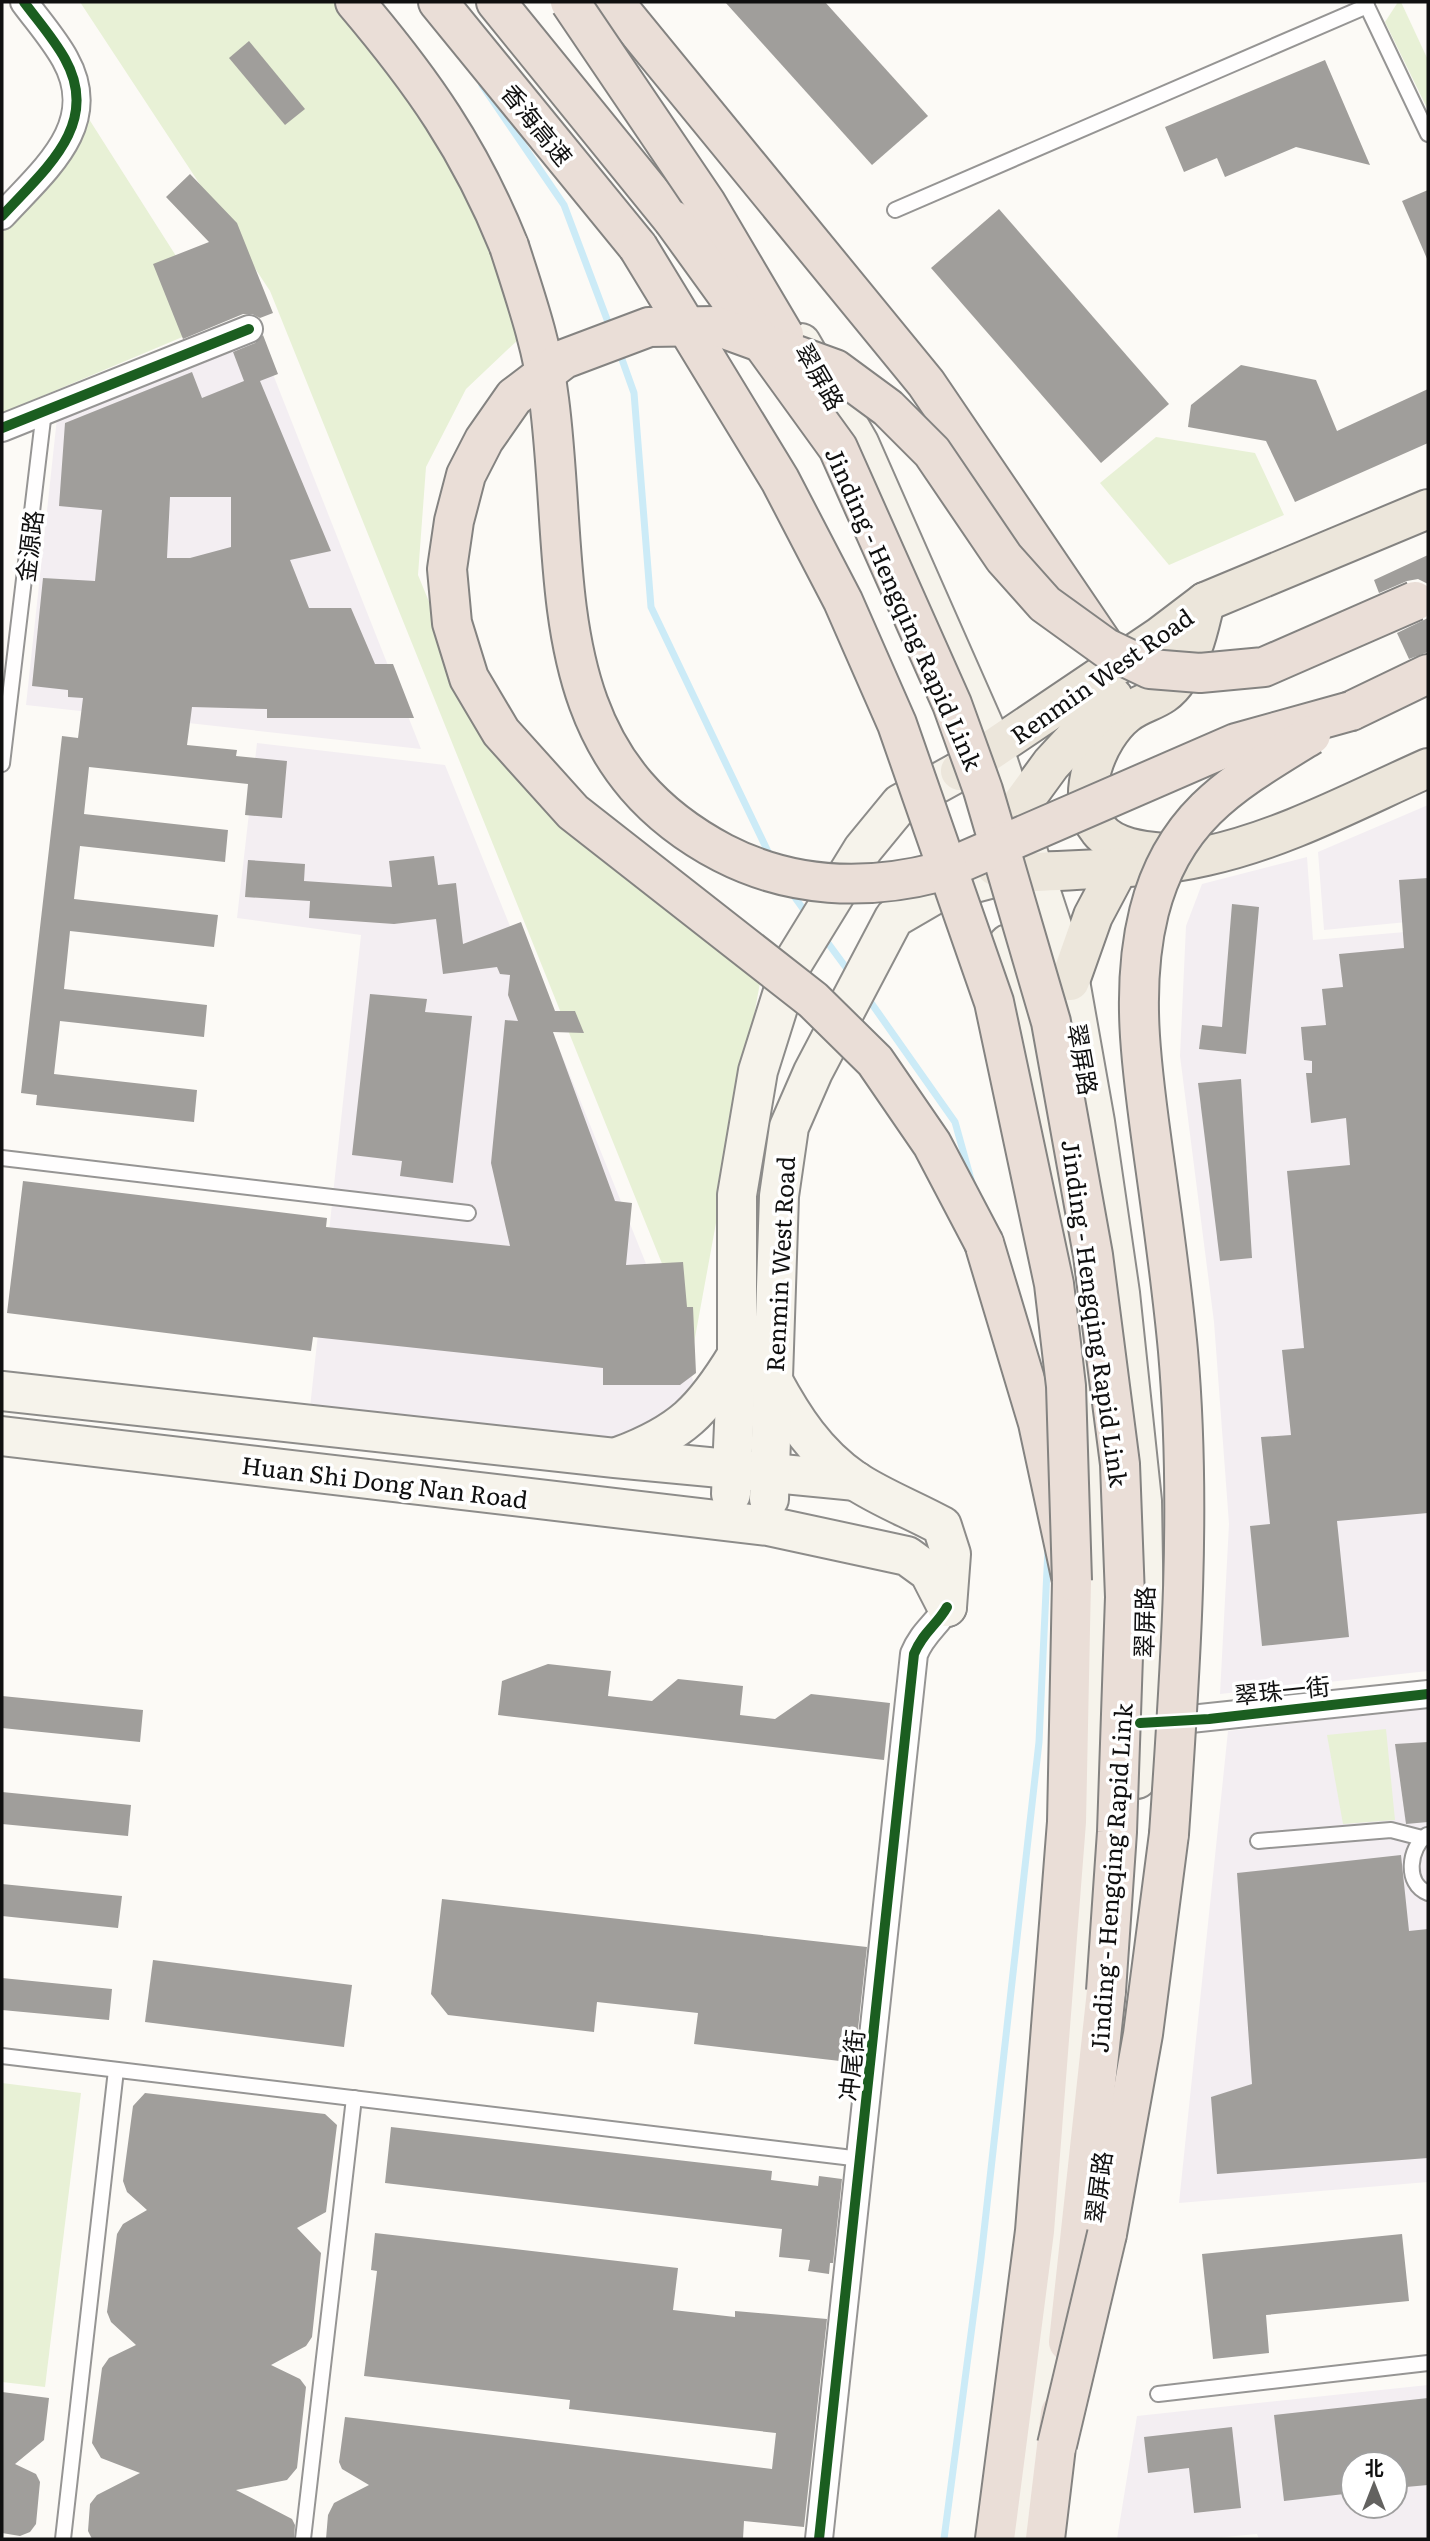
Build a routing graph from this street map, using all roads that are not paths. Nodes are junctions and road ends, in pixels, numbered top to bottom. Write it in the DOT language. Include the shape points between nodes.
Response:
graph roads {
  1 [pos="24,2"];
  2 [pos="355,2"];
  3 [pos="438,2"];
  4 [pos="496,2"];
  5 [pos="504,2"];
  6 [pos="556,2"];
  7 [pos="570,2"];
  8 [pos="614,2"];
  9 [pos="1366,4"];
  10 [pos="1428,134"];
  11 [pos="895,210"];
  12 [pos="2,216"];
  13 [pos="249,329"];
  14 [pos="44,411"];
  15 [pos="2,428"];
  16 [pos="838,448"];
  17 [pos="1428,509"];
  18 [pos="1428,595"];
  19 [pos="1205,602"];
  20 [pos="1159,637"];
  21 [pos="1106,648"];
  22 [pos="1428,674"];
  23 [pos="1351,711"];
  24 [pos="994,748"];
  25 [pos="2,764"];
  26 [pos="1428,768"];
  27 [pos="960,771"];
  28 [pos="1016,812"];
  29 [pos="1204,857"];
  30 [pos="1119,867"];
  31 [pos="1036,872"];
  32 [pos="990,879"];
  33 [pos="1070,981"];
  34 [pos="2,1158"];
  35 [pos="468,1213"];
  36 [pos="737,1355"];
  37 [pos="772,1379"];
  38 [pos="2,1391"];
  39 [pos="2,1436"];
  40 [pos="615,1458"];
  41 [pos="751,1471"];
  42 [pos="856,1481"];
  43 [pos="729,1522"];
  44 [pos="768,1526"];
  45 [pos="1072,1581"];
  46 [pos="947,1607"];
  47 [pos="1428,1694"];
  48 [pos="1140,1723"];
  49 [pos="1425,1836"];
  50 [pos="1258,1841"];
  51 [pos="1428,1893"];
  52 [pos="2,2056"];
  53 [pos="116,2070"];
  54 [pos="355,2098"];
  55 [pos="861,2159"];
  56 [pos="1428,2363"];
  57 [pos="1158,2394"];
  58 [pos="1057,2445"];
  59 [pos="63,2539"];
  60 [pos="303,2539"];
  61 [pos="819,2539"];
  62 [pos="995,2539"];
  63 [pos="1020,2539"];
  64 [pos="1045,2539"];
  65 [pos="1057,2539"];
  1 -- 12 [label="street" via="66,60 78,94 73,132"];
  2 -- 23 [label="highway, bridge" via="447,120 489,194 509,246 535,326 549,398 564,600 587,701 629,780 667,816 704,842 772,874 816,883 899,882 939,872 1236,743"];
  3 -- 45 [label="highway, Jinding - Hengqing Rapid Link, bridge" via="638,247 780,480 843,601 897,724 994,1002 1054,1284 1066,1386"];
  4 -- 16 [label="highway, Jinding - Hengqing Rapid Link, bridge" via="673,220"];
  5 -- 27 [label="main road, 翠屏路" via="635,154 723,288 823,461 911,645"];
  6 -- 24 [label="main road, 翠屏路" via="657,120 766,282 859,443"];
  7 -- 16 [label="highway, bridge" via="706,203 788,341"];
  8 -- 21 [label="highway" via="926,383"];
  9 -- 10 [label="lane"];
  9 -- 11 [label="lane"];
  13 -- 14 [label="street"];
  14 -- 15 [label="street"];
  14 -- 25 [label="lane, 金源路"];
  16 -- 58 [label="highway, Jinding - Hengqing Rapid Link, bridge" via="952,704 984,790 1051,1022 1093,1255 1120,1464 1125,1597 1118,1832 1106,1991"];
  17 -- 19 [label="main road, Renmin West Road"];
  18 -- 21 [label="highway, bridge" via="1264,667 1200,673 1150,669"];
  19 -- 20 [label="main road, Renmin West Road"];
  19 -- 29 [label="main road" via="1196,642 1177,679 1160,698 1127,713 1107,735 1091,767 1087,797 1098,830 1113,841 1144,851"];
  20 -- 24 [label="main road, Renmin West Road"];
  20 -- 28 [label="main road" via="1146,659 1059,755"];
  21 -- 45 [label="highway, bridge" via="1045,604 1012,567 932,452 888,408 835,369 716,326 649,327 564,359 514,397 484,440 466,475 454,522 447,569 452,622 468,678 501,732 573,812 813,1000 875,1061 932,1144 985,1243 1038,1423"];
  22 -- 23 [label="highway"];
  23 -- 58 [label="highway, bridge" via="1269,761 1200,813 1184,830 1149,910 1140,986 1141,1064 1178,1352 1184,1516 1180,1668 1169,1834 1143,2034 1107,2234"];
  24 -- 27 [label="main road, Renmin West Road"];
  24 -- 28 [label="main road, 翠屏路"];
  26 -- 29 [label="main road, Renmin West Road" via="1268,839"];
  27 -- 32 [label="main road, 翠屏路"];
  27 -- 36 [label="main road, Renmin West Road" via="901,804 863,849 791,966 758,1071 737,1195"];
  28 -- 31 [label="main road, 翠屏路"];
  28 -- 32 [label="main road"];
  29 -- 30 [label="main road, Renmin West Road"];
  30 -- 31 [label="main road, Renmin West Road"];
  30 -- 33 [label="main road" via="1093,916"];
  31 -- 32 [label="main road, Renmin West Road"];
  31 -- 33 [label="main road, 翠屏路"];
  32 -- 37 [label="main road, Renmin West Road" via="937,893 894,918 789,1127 779,1196"];
  32 -- 63 [label="main road, 翠屏路" via="1022,993 1059,1176 1090,1416 1095,1579 1086,1910 1058,2232"];
  33 -- 48 [label="main road, 翠屏路" via="1120,1293 1142,1501"];
  34 -- 35 [label="lane"];
  36 -- 40 [label="main road" via="693,1416 658,1442"];
  36 -- 41 [label="main road, Renmin West Road"];
  37 -- 41 [label="main road, Renmin West Road"];
  37 -- 42 [label="main road" via="810,1439"];
  38 -- 40 [label="main road, Huan Shi Dong Nan Road"];
  39 -- 43 [label="main road, Huan Shi Dong Nan Road"];
  40 -- 41 [label="main road, Huan Shi Dong Nan Road"];
  41 -- 42 [label="main road, Huan Shi Dong Nan Road"];
  41 -- 43 [label="main road"];
  41 -- 44 [label="main road, Renmin West Road"];
  42 -- 46 [label="main road" via="942,1526 951,1555"];
  43 -- 44 [label="main road, Huan Shi Dong Nan Road"];
  44 -- 46 [label="main road, Huan Shi Dong Nan Road" via="906,1556 929,1573"];
  45 -- 62 [label="highway, Jinding - Hengqing Rapid Link" via="1067,1822 1035,2231"];
  46 -- 55 [label="street, 冲尾街" via="914,1654"];
  47 -- 48 [label="street, 翠珠一街"];
  48 -- 65 [label="main road, 翠屏路" via="1131,1901"];
  49 -- 50 [label="lane" via="1391,1830"];
  49 -- 51 [label="lane" via="1411,1856 1411,1865 1416,1881"];
  52 -- 53 [label="lane"];
  53 -- 54 [label="lane"];
  53 -- 59 [label="lane"];
  54 -- 55 [label="lane"];
  54 -- 60 [label="lane"];
  55 -- 61 [label="street, 冲尾街"];
  56 -- 57 [label="lane"];
  58 -- 64 [label="highway, Jinding - Hengqing Rapid Link"];
}
